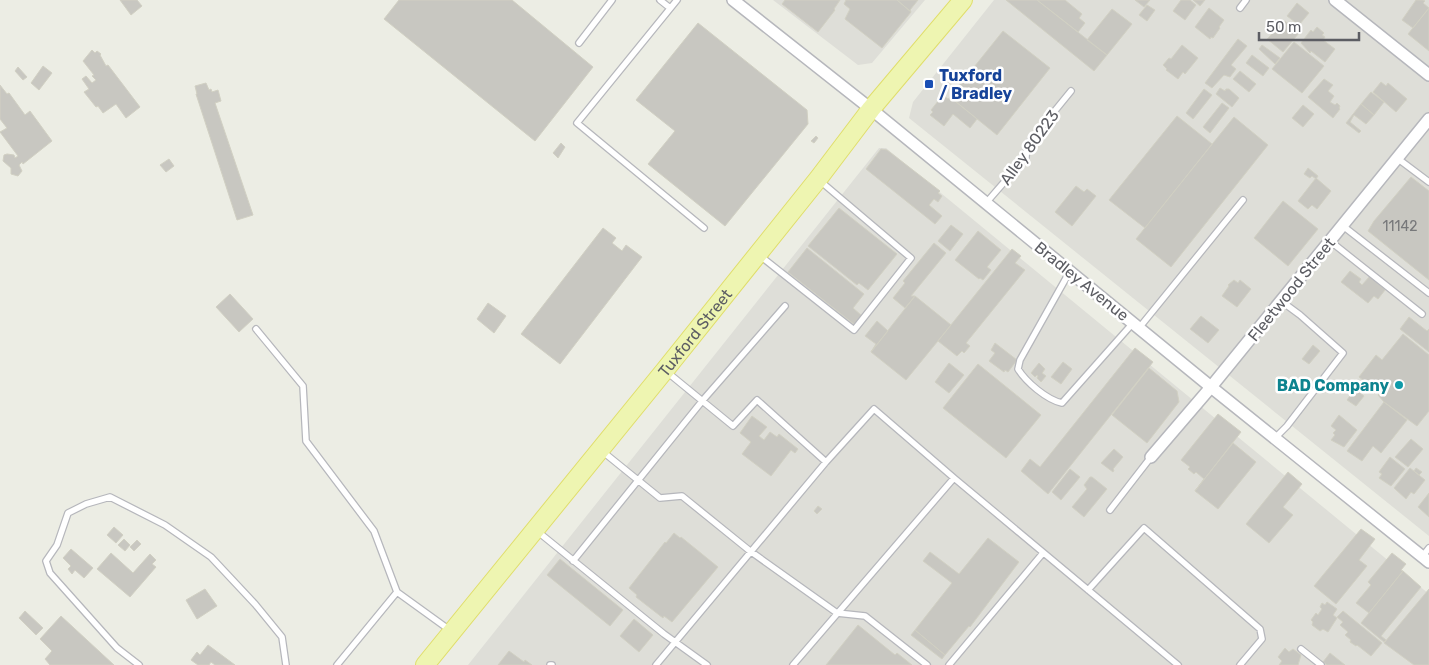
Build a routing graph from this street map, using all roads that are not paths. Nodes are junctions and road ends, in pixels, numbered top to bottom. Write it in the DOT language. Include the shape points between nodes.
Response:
graph roads {
  1 [pos="612,0"];
  2 [pos="660,0"];
  3 [pos="677,0"];
  4 [pos="963,0"];
  5 [pos="1246,0"];
  6 [pos="1335,0"];
  7 [pos="740,2"];
  8 [pos="670,8"];
  9 [pos="1240,8"];
  10 [pos="579,43"];
  11 [pos="1429,75"];
  12 [pos="1071,91"];
  13 [pos="871,109"];
  14 [pos="1427,124"];
  15 [pos="1398,158"];
  16 [pos="818,179"];
  17 [pos="1429,182"];
  18 [pos="1243,200"];
  19 [pos="986,203"];
  20 [pos="1342,226"];
  21 [pos="704,228"];
  22 [pos="1330,242"];
  23 [pos="758,254"];
  24 [pos="1070,271"];
  25 [pos="1429,293"];
  26 [pos="1281,301"];
  27 [pos="785,306"];
  28 [pos="1422,314"];
  29 [pos="1136,325"];
  30 [pos="256,329"];
  31 [pos="665,370"];
  32 [pos="1211,387"];
  33 [pos="703,400"];
  34 [pos="1275,438"];
  35 [pos="601,450"];
  36 [pos="1151,457"];
  37 [pos="826,462"];
  38 [pos="954,478"];
  39 [pos="637,480"];
  40 [pos="1110,510"];
  41 [pos="535,530"];
  42 [pos="750,551"];
  43 [pos="1043,552"];
  44 [pos="1427,556"];
  45 [pos="573,561"];
  46 [pos="1088,590"];
  47 [pos="397,592"];
  48 [pos="837,613"];
  49 [pos="452,632"];
  50 [pos="675,642"];
  51 [pos="1301,649"];
  52 [pos="138,665"];
  53 [pos="286,665"];
  54 [pos="337,665"];
  55 [pos="425,665"];
  56 [pos="656,665"];
  57 [pos="707,665"];
  58 [pos="793,665"];
  59 [pos="926,665"];
  60 [pos="949,665"];
  61 [pos="1178,665"];
  62 [pos="1240,665"];
  63 [pos="1321,665"];
  1 -- 10 [label="lane"];
  2 -- 8 [label="lane"];
  3 -- 8 [label="lane"];
  4 -- 13 [label="main road, Tuxford Street"];
  5 -- 9 [label="lane"];
  6 -- 11 [label="street"];
  7 -- 13 [label="street, Bradley Avenue"];
  8 -- 21 [label="lane" via="577,123"];
  12 -- 19 [label="lane, Alley 80223" via="1027,145 1026,156"];
  13 -- 16 [label="main road, Tuxford Street"];
  13 -- 19 [label="street, Bradley Avenue"];
  14 -- 15 [label="street, Fleetwood Street"];
  15 -- 17 [label="lane"];
  15 -- 20 [label="street, Fleetwood Street"];
  16 -- 23 [label="main road, Tuxford Street"];
  16 -- 23 [label="lane" via="911,258 854,330"];
  18 -- 29 [label="lane"];
  19 -- 24 [label="street, Bradley Avenue"];
  20 -- 22 [label="street, Fleetwood Street"];
  20 -- 25 [label="lane"];
  22 -- 26 [label="street, Fleetwood Street"];
  22 -- 28 [label="lane"];
  23 -- 31 [label="main road, Tuxford Street"];
  24 -- 29 [label="street, Bradley Avenue"];
  24 -- 29 [label="lane" via="1020,360 1018,369 1024,380 1055,402 1062,402"];
  26 -- 32 [label="street, Fleetwood Street"];
  26 -- 34 [label="lane" via="1343,353"];
  27 -- 33 [label="lane"];
  29 -- 32 [label="street, Bradley Avenue"];
  30 -- 47 [label="lane" via="303,386 306,441 374,531"];
  31 -- 33 [label="lane"];
  31 -- 35 [label="main road, Tuxford Street"];
  32 -- 34 [label="street, Bradley Avenue"];
  32 -- 36 [label="street, Fleetwood Street"];
  33 -- 37 [label="lane" via="733,426 757,400"];
  33 -- 39 [label="lane"];
  34 -- 44 [label="street, Bradley Avenue"];
  35 -- 39 [label="lane"];
  35 -- 41 [label="main road, Tuxford Street"];
  36 -- 40 [label="lane"];
  37 -- 38 [label="lane" via="874,409"];
  37 -- 42 [label="lane"];
  38 -- 43 [label="lane"];
  38 -- 48 [label="lane"];
  39 -- 42 [label="lane" via="660,498 682,496"];
  39 -- 45 [label="lane"];
  41 -- 45 [label="lane"];
  41 -- 49 [label="main road, Tuxford Street"];
  42 -- 48 [label="lane"];
  42 -- 50 [label="lane"];
  43 -- 46 [label="lane"];
  43 -- 60 [label="lane"];
  45 -- 50 [label="lane"];
  46 -- 61 [label="lane"];
  46 -- 62 [label="lane" via="1144,528 1260,629 1262,639"];
  47 -- 49 [label="lane"];
  47 -- 54 [label="lane"];
  48 -- 58 [label="lane"];
  48 -- 59 [label="lane" via="865,616"];
  49 -- 55 [label="main road, Tuxford Street"];
  50 -- 56 [label="lane"];
  50 -- 57 [label="lane"];
  51 -- 63 [label="lane"];
  52 -- 53 [label="lane" via="117,648 56,580 46,562 57,545 68,514 86,504 110,497 165,525 211,557 282,636"];
}
